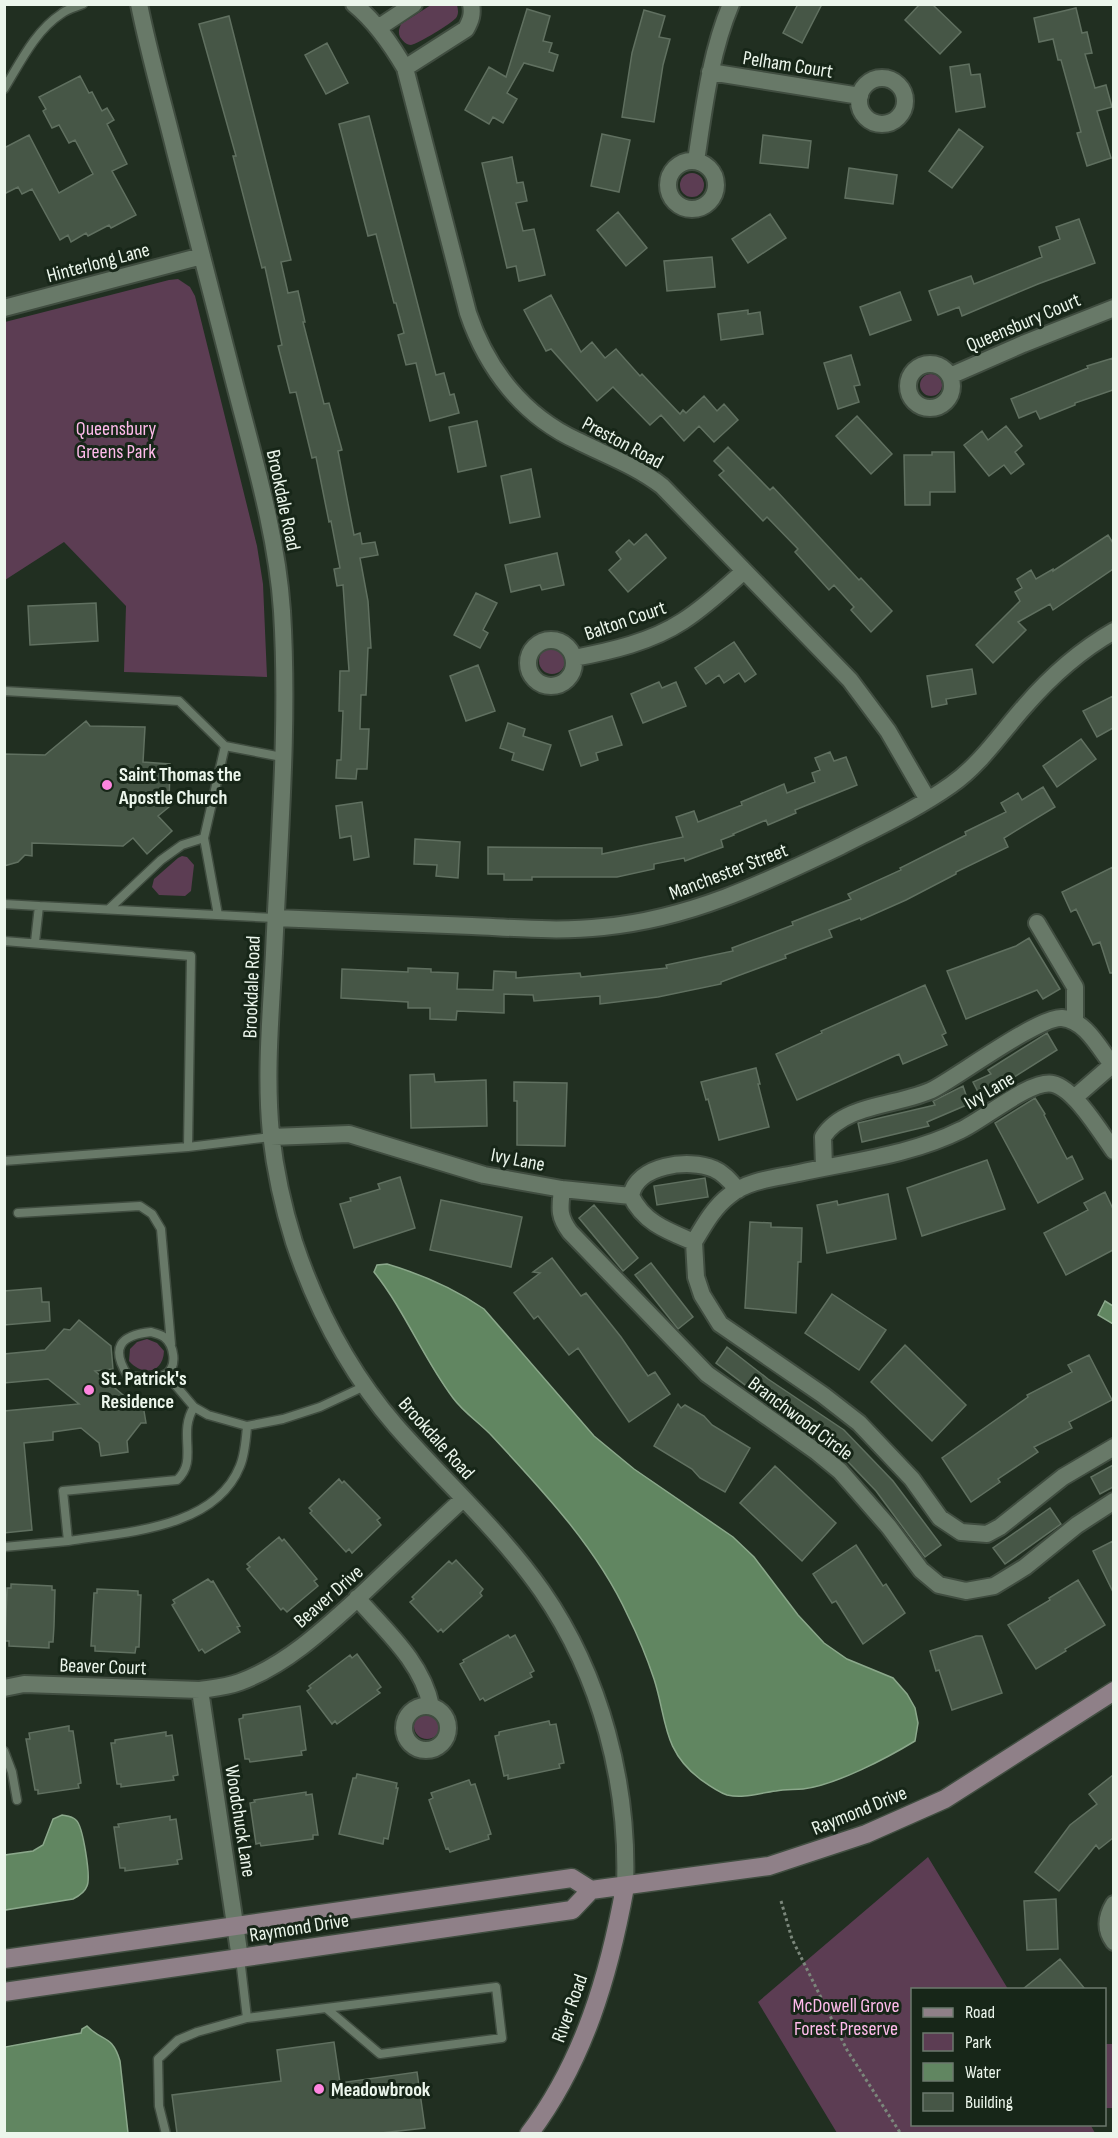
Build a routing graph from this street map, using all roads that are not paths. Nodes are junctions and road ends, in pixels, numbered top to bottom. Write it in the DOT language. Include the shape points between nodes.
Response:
graph roads {
  1 [pos="83,4"];
  2 [pos="139,4"];
  3 [pos="354,4"];
  4 [pos="414,4"];
  5 [pos="471,4"];
  6 [pos="732,4"];
  7 [pos="61,9"];
  8 [pos="378,28"];
  9 [pos="405,68"];
  10 [pos="710,72"];
  11 [pos="4,89"];
  12 [pos="860,96"];
  13 [pos="696,161"];
  14 [pos="202,256"];
  15 [pos="4,308"];
  16 [pos="1113,308"];
  17 [pos="950,376"];
  18 [pos="744,571"];
  19 [pos="1113,631"];
  20 [pos="574,658"];
  21 [pos="4,691"];
  22 [pos="225,746"];
  23 [pos="282,757"];
  24 [pos="928,800"];
  25 [pos="204,838"];
  26 [pos="4,904"];
  27 [pos="39,906"];
  28 [pos="109,909"];
  29 [pos="218,915"];
  30 [pos="275,918"];
  31 [pos="1037,923"];
  32 [pos="4,941"];
  33 [pos="35,942"];
  34 [pos="1075,1022"];
  35 [pos="1113,1066"];
  36 [pos="1074,1098"];
  37 [pos="271,1137"];
  38 [pos="188,1147"];
  39 [pos="1113,1150"];
  40 [pos="4,1161"];
  41 [pos="824,1167"];
  42 [pos="562,1189"];
  43 [pos="738,1190"];
  44 [pos="631,1196"];
  45 [pos="18,1213"];
  46 [pos="694,1242"];
  47 [pos="171,1344"];
  48 [pos="166,1374"];
  49 [pos="365,1386"];
  50 [pos="194,1407"];
  51 [pos="247,1426"];
  52 [pos="1113,1447"];
  53 [pos="463,1499"];
  54 [pos="1113,1501"];
  55 [pos="68,1541"];
  56 [pos="4,1547"];
  57 [pos="357,1598"];
  58 [pos="4,1688"];
  59 [pos="200,1690"];
  60 [pos="1113,1690"];
  61 [pos="431,1706"];
  62 [pos="4,1751"];
  63 [pos="17,1800"];
  64 [pos="625,1887"];
  65 [pos="591,1890"];
  66 [pos="1113,1904"];
  67 [pos="236,1927"];
  68 [pos="1113,1942"];
  69 [pos="4,1959"];
  70 [pos="240,1959"];
  71 [pos="4,1992"];
  72 [pos="327,2008"];
  73 [pos="247,2018"];
  74 [pos="166,2133"];
  75 [pos="529,2133"];
  1 -- 7 [label="lane"];
  2 -- 14 [label="street, Brookdale Road"];
  3 -- 8 [label="street, Preston Road"];
  4 -- 8 [label="street"];
  5 -- 9 [label="street" via="471,21 466,29"];
  6 -- 10 [label="street"];
  7 -- 11 [label="lane" via="28,49"];
  8 -- 9 [label="street, Preston Road"];
  9 -- 18 [label="street, Preston Road" via="468,313 496,373 542,420 632,465 662,486"];
  10 -- 12 [label="street, Pelham Court"];
  10 -- 13 [label="street"];
  14 -- 15 [label="street, Hinterlong Lane"];
  14 -- 23 [label="street, Brookdale Road" via="271,534 282,607"];
  16 -- 17 [label="street, Queensbury Court"];
  18 -- 20 [label="street, Balton Court" via="682,622 628,645"];
  18 -- 24 [label="street, Preston Road" via="850,681 888,731"];
  19 -- 24 [label="street, Manchester Street" via="1056,673 963,776"];
  21 -- 22 [label="lane" via="179,701"];
  22 -- 23 [label="lane"];
  22 -- 25 [label="lane"];
  23 -- 30 [label="street, Brookdale Road"];
  24 -- 30 [label="street, Manchester Street" via="767,881 701,907 651,920 559,930"];
  25 -- 28 [label="lane" via="182,845 161,860"];
  25 -- 29 [label="lane"];
  26 -- 27 [label="lane"];
  27 -- 28 [label="lane"];
  27 -- 33 [label="lane"];
  28 -- 29 [label="lane"];
  29 -- 30 [label="lane"];
  30 -- 37 [label="street, Brookdale Road"];
  31 -- 34 [label="street" via="1075,987"];
  32 -- 33 [label="lane"];
  33 -- 38 [label="lane" via="191,956"];
  34 -- 35 [label="street"];
  34 -- 41 [label="street, Ivy Lane" via="1062,1018 1046,1021 929,1091 844,1118 823,1137"];
  35 -- 36 [label="street"];
  36 -- 39 [label="street, Ivy Lane"];
  36 -- 41 [label="street, Ivy Lane" via="1055,1084 1046,1083 932,1142"];
  37 -- 38 [label="lane"];
  37 -- 42 [label="street, Ivy Lane" via="350,1134 484,1174"];
  37 -- 49 [label="street, Brookdale Road" via="280,1189 313,1291"];
  38 -- 40 [label="lane"];
  41 -- 43 [label="street, Ivy Lane"];
  42 -- 44 [label="street, Ivy Lane"];
  42 -- 54 [label="street, Branchwood Circle" via="559,1212 570,1232 707,1374 840,1471 921,1570 939,1585 966,1591 994,1586"];
  43 -- 44 [label="street" via="716,1170 691,1163 668,1165 643,1178 632,1188"];
  43 -- 46 [label="street, Ivy Lane" via="720,1204"];
  44 -- 46 [label="street" via="654,1224"];
  45 -- 47 [label="lane" via="140,1206 153,1214 161,1229"];
  46 -- 52 [label="street, Branchwood Circle" via="696,1277 720,1324 859,1423 912,1479 940,1518 961,1532 987,1534 1000,1527 1063,1477"];
  47 -- 48 [label="lane" via="174,1359"];
  47 -- 48 [label="lane" via="151,1332 135,1334 123,1341 119,1352 119,1362 128,1376"];
  48 -- 50 [label="lane"];
  49 -- 51 [label="lane" via="320,1407"];
  49 -- 53 [label="street, Brookdale Road"];
  50 -- 51 [label="lane"];
  50 -- 55 [label="lane" via="187,1418 188,1464 184,1474 177,1480 63,1491"];
  51 -- 55 [label="lane" via="240,1466 228,1486 199,1512 143,1530"];
  53 -- 57 [label="street, Beaver Drive"];
  53 -- 64 [label="street, Brookdale Road" via="541,1590 565,1628 589,1680 614,1761 624,1835"];
  55 -- 56 [label="lane"];
  57 -- 59 [label="street, Beaver Drive" via="280,1661 240,1682"];
  57 -- 61 [label="street" via="417,1668"];
  58 -- 59 [label="street, Beaver Court" via="24,1684"];
  59 -- 67 [label="street, Woodchuck Lane"];
  60 -- 64 [label="street, Raymond Drive" via="945,1799 880,1829 769,1866"];
  62 -- 63 [label="lane"];
  64 -- 65 [label="street, Raymond Drive"];
  64 -- 75 [label="street, River Road" via="590,2025 562,2085"];
  65 -- 67 [label="street, Raymond Drive" via="572,1878"];
  65 -- 70 [label="street, Raymond Drive" via="572,1910"];
  66 -- 68 [label="street" via="1107,1920"];
  67 -- 69 [label="street, Raymond Drive"];
  67 -- 70 [label="street, Woodchuck Lane"];
  70 -- 71 [label="street, Raymond Drive"];
  70 -- 73 [label="lane"];
  72 -- 72 [label="lane" via="380,2054 502,2038 496,1987"];
  72 -- 73 [label="lane"];
  73 -- 74 [label="lane" via="178,2040 158,2059 159,2106"];
}
